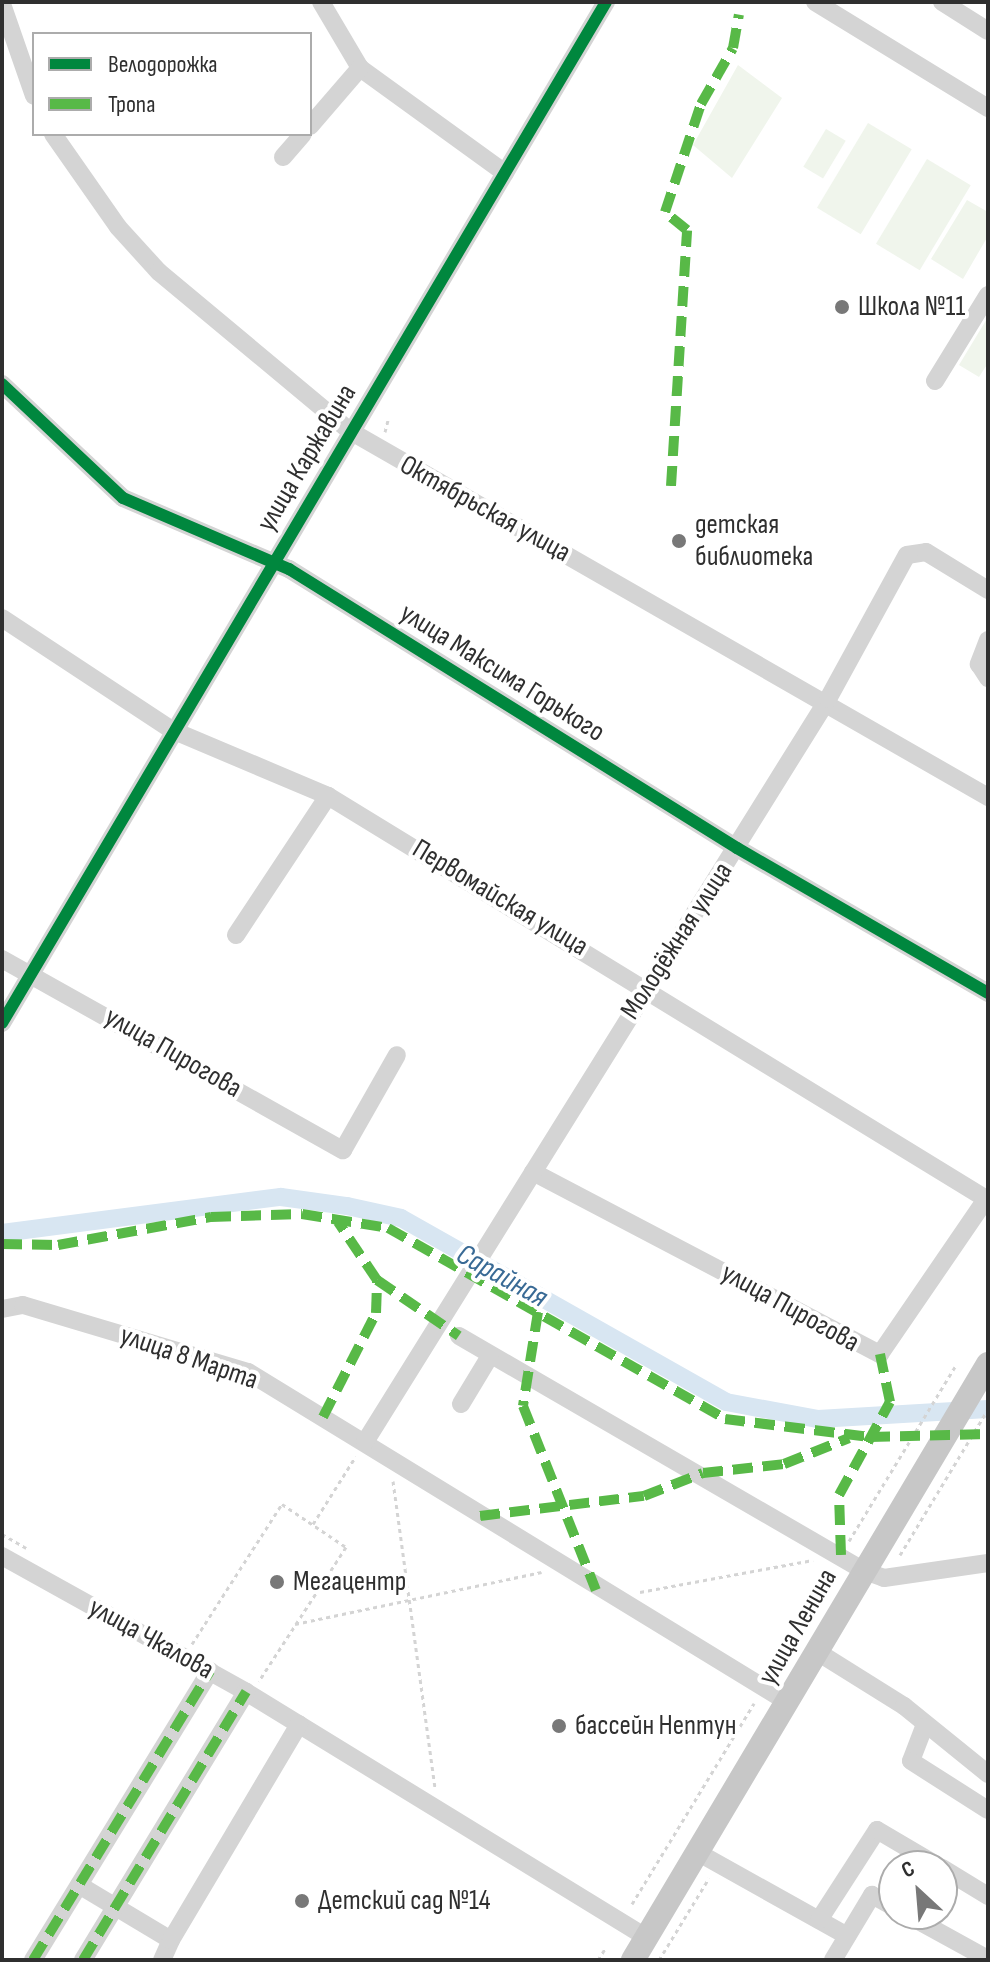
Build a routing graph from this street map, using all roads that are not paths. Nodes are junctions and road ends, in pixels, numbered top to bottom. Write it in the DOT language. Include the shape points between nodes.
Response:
graph roads {
  1 [pos="321,2"];
  2 [pos="606,2"];
  3 [pos="815,2"];
  4 [pos="942,2"];
  5 [pos="2,4"];
  6 [pos="988,31"];
  7 [pos="360,68"];
  8 [pos="32,90"];
  9 [pos="988,108"];
  10 [pos="312,124"];
  11 [pos="55,136"];
  12 [pos="301,136"];
  13 [pos="283,157"];
  14 [pos="505,173"];
  15 [pos="988,295"];
  16 [pos="935,381"];
  17 [pos="2,384"];
  18 [pos="350,431"];
  19 [pos="270,565"];
  20 [pos="988,590"];
  21 [pos="3,620"];
  22 [pos="988,640"];
  23 [pos="988,678"];
  24 [pos="828,699"];
  25 [pos="172,730"];
  26 [pos="328,796"];
  27 [pos="988,797"];
  28 [pos="737,848"];
  29 [pos="236,935"];
  30 [pos="2,959"];
  31 [pos="30,974"];
  32 [pos="647,986"];
  33 [pos="988,993"];
  34 [pos="2,1023"];
  35 [pos="397,1055"];
  36 [pos="530,1179"];
  37 [pos="987,1199"];
  38 [pos="2,1309"];
  39 [pos="459,1336"];
  40 [pos="490,1356"];
  41 [pos="988,1364"];
  42 [pos="461,1404"];
  43 [pos="365,1442"];
  44 [pos="2,1556"];
  45 [pos="988,1563"];
  46 [pos="865,1571"];
  47 [pos="816,1651"];
  48 [pos="210,1671"];
  49 [pos="252,1686"];
  50 [pos="789,1703"];
  51 [pos="299,1724"];
  52 [pos="924,1727"];
  53 [pos="988,1774"];
  54 [pos="988,1810"];
  55 [pos="911,1850"];
  56 [pos="697,1852"];
  57 [pos="958,1878"];
  58 [pos="79,1885"];
  59 [pos="988,1896"];
  60 [pos="878,1898"];
  61 [pos="115,1907"];
  62 [pos="819,1920"];
  63 [pos="935,1930"];
  64 [pos="847,1936"];
  65 [pos="647,1938"];
  66 [pos="171,1940"];
  67 [pos="988,1959"];
  68 [pos="33,1960"];
  69 [pos="83,1960"];
  70 [pos="162,1960"];
  71 [pos="633,1960"];
  72 [pos="833,1960"];
  1 -- 7 [label="street"];
  2 -- 14 [label="street, улица Каржавина"];
  3 -- 9 [label="street"];
  4 -- 6 [label="street"];
  5 -- 8 [label="street"];
  7 -- 10 [label="street"];
  7 -- 14 [label="street"];
  11 -- 18 [label="street, Октябрьская улица" via="159,272"];
  12 -- 13 [label="street"];
  14 -- 18 [label="street, улица Каржавина"];
  15 -- 16 [label="street"];
  17 -- 19 [label="street, улица Максима Горького" via="123,498"];
  18 -- 19 [label="street, улица Каржавина"];
  18 -- 24 [label="street, Октябрьская улица"];
  19 -- 25 [label="street, улица Каржавина"];
  19 -- 28 [label="street, улица Максима Горького" via="289,569"];
  20 -- 24 [label="street, Молодёжная улица" via="926,552 907,555"];
  21 -- 25 [label="street, Первомайская улица"];
  22 -- 23 [label="street" via="979,664"];
  24 -- 27 [label="street, Октябрьская улица"];
  24 -- 28 [label="street, Молодёжная улица"];
  25 -- 26 [label="street, Первомайская улица"];
  25 -- 31 [label="street, улица Каржавина"];
  26 -- 29 [label="street"];
  26 -- 32 [label="street, Первомайская улица"];
  28 -- 32 [label="street, Молодёжная улица"];
  28 -- 33 [label="street, улица Максима Горького"];
  30 -- 31 [label="street, улица Пирогова"];
  31 -- 34 [label="street, улица Каржавина"];
  31 -- 35 [label="street, улица Пирогова" via="343,1150"];
  32 -- 36 [label="street, Молодёжная улица"];
  32 -- 37 [label="street, Первомайская улица"];
  36 -- 37 [label="street, улица Пирогова" via="880,1354"];
  36 -- 43 [label="street, Молодёжная улица"];
  38 -- 43 [label="street, улица 8 Марта" via="23,1305 248,1372"];
  39 -- 40 [label="street"];
  40 -- 42 [label="street"];
  40 -- 46 [label="street"];
  41 -- 46 [label="main road, улица Ленина" via="904,1530"];
  43 -- 50 [label="street, улица 8 Марта" via="596,1590 621,1596"];
  44 -- 48 [label="street, улица Чкалова"];
  45 -- 46 [label="street" via="884,1578"];
  46 -- 47 [label="main road, улица Ленина"];
  47 -- 50 [label="main road, улица Ленина"];
  47 -- 52 [label="street"];
  48 -- 49 [label="street, улица Чкалова"];
  48 -- 58 [label="street"];
  49 -- 51 [label="street, улица Чкалова"];
  49 -- 61 [label="street"];
  50 -- 56 [label="main road, улица Ленина"];
  51 -- 65 [label="street, улица Чкалова"];
  51 -- 66 [label="street"];
  52 -- 53 [label="street"];
  52 -- 54 [label="street" via="911,1761"];
  55 -- 62 [label="street" via="877,1830"];
  56 -- 62 [label="street"];
  56 -- 65 [label="main road, улица Ленина"];
  57 -- 59 [label="street"];
  58 -- 61 [label="street"];
  58 -- 68 [label="street"];
  60 -- 64 [label="street" via="872,1895"];
  61 -- 66 [label="street"];
  61 -- 69 [label="street"];
  62 -- 64 [label="street"];
  63 -- 67 [label="street"];
  64 -- 72 [label="street"];
  65 -- 71 [label="main road, улица Ленина"];
  66 -- 70 [label="street"];
}
